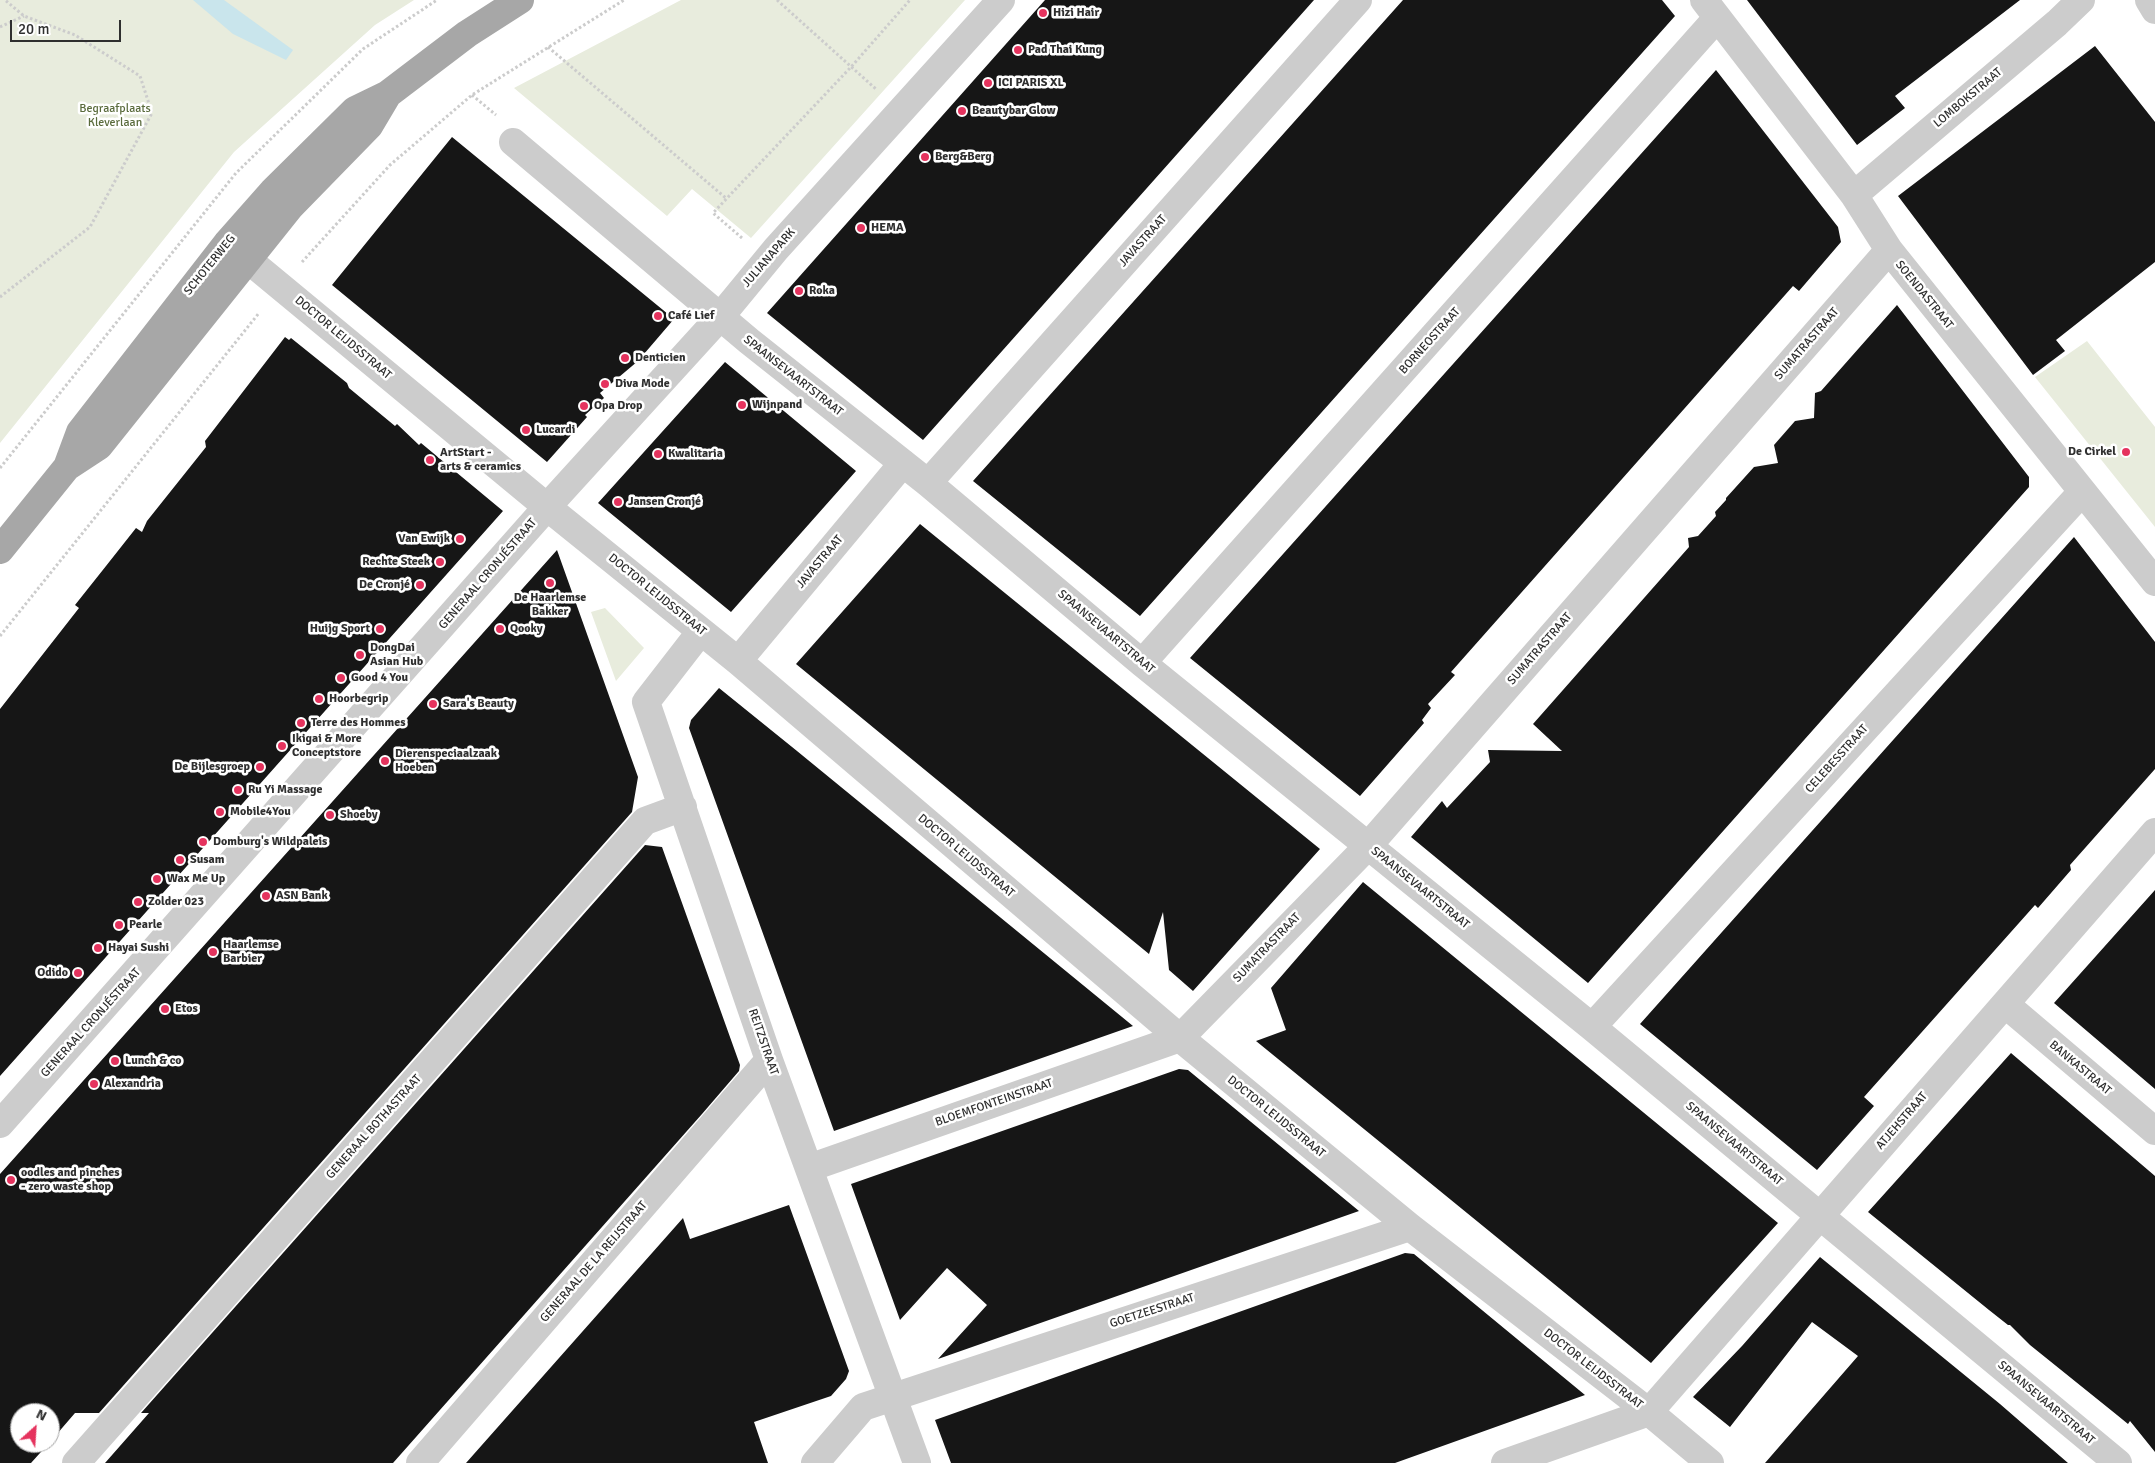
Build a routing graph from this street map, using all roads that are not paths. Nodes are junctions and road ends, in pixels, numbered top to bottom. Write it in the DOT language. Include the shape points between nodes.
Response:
graph roads {
  1 [pos="520,0"];
  2 [pos="1001,0"];
  3 [pos="1358,0"];
  4 [pos="2081,0"];
  5 [pos="2149,0"];
  6 [pos="1710,9"];
  7 [pos="2155,10"];
  8 [pos="388,94"];
  9 [pos="513,142"];
  10 [pos="1854,195"];
  11 [pos="227,243"];
  12 [pos="1889,250"];
  13 [pos="248,260"];
  14 [pos="720,317"];
  15 [pos="903,463"];
  16 [pos="67,466"];
  17 [pos="928,483"];
  18 [pos="2082,492"];
  19 [pos="547,507"];
  20 [pos="0,550"];
  21 [pos="2155,582"];
  22 [pos="701,631"];
  23 [pos="738,661"];
  24 [pos="1142,663"];
  25 [pos="683,807"];
  26 [pos="2155,832"];
  27 [pos="1368,846"];
  28 [pos="2005,1004"];
  29 [pos="1592,1027"];
  30 [pos="1180,1038"];
  31 [pos="769,1060"];
  32 [pos="0,1124"];
  33 [pos="2155,1131"];
  34 [pos="809,1168"];
  35 [pos="1820,1215"];
  36 [pos="1410,1227"];
  37 [pos="894,1396"];
  38 [pos="1649,1412"];
  39 [pos="76,1463"];
  40 [pos="420,1463"];
  41 [pos="815,1463"];
  42 [pos="917,1463"];
  43 [pos="1505,1463"];
  44 [pos="1710,1463"];
  45 [pos="2118,1463"];
  1 -- 8 [label="main road, SCHOTERWEG" via="466,34"];
  2 -- 14 [label="street, JULIANAPARK" via="767,260"];
  3 -- 17 [label="street, JAVASTRAAT"];
  4 -- 10 [label="street, LOMBOKSTRAAT"];
  5 -- 7 [label="street"];
  6 -- 10 [label="street, SOENDASTRAAT"];
  6 -- 24 [label="street, BORNEOSTRAAT"];
  8 -- 11 [label="main road, SCHOTERWEG" via="355,110 273,191"];
  8 -- 13 [label="main road, SCHOTERWEG" via="369,126 290,207"];
  9 -- 14 [label="street"];
  10 -- 12 [label="street, SOENDASTRAAT"];
  11 -- 13 [label="street, DOCTOR LEIJDSSTRAAT"];
  11 -- 16 [label="main road, SCHOTERWEG" via="80,432"];
  12 -- 18 [label="street, SOENDASTRAAT"];
  12 -- 27 [label="street, SUMATRASTRAAT"];
  13 -- 16 [label="main road, SCHOTERWEG" via="99,446"];
  13 -- 19 [label="street, DOCTOR LEIJDSSTRAAT"];
  14 -- 15 [label="street, SPAANSEVAARTSTRAAT"];
  14 -- 19 [label="street, GENERAAL CRONJÉSTRAAT"];
  15 -- 17 [label="street, SPAANSEVAARTSTRAAT"];
  15 -- 23 [label="street, JAVASTRAAT"];
  16 -- 20 [label="main road, SCHOTERWEG"];
  17 -- 24 [label="street, SPAANSEVAARTSTRAAT"];
  18 -- 21 [label="street, SOENDASTRAAT"];
  18 -- 29 [label="street, CELEBESSTRAAT"];
  19 -- 22 [label="street, DOCTOR LEIJDSSTRAAT"];
  19 -- 32 [label="street, GENERAAL CRONJÉSTRAAT"];
  22 -- 23 [label="street, DOCTOR LEIJDSSTRAAT"];
  22 -- 25 [label="street, REITZSTRAAT" via="646,702"];
  23 -- 30 [label="street, DOCTOR LEIJDSSTRAAT"];
  24 -- 27 [label="street, SPAANSEVAARTSTRAAT"];
  25 -- 31 [label="street, REITZSTRAAT"];
  25 -- 39 [label="street, GENERAAL BOTHASTRAAT" via="645,821"];
  26 -- 28 [label="street, ATJEHSTRAAT"];
  27 -- 29 [label="street, SPAANSEVAARTSTRAAT"];
  27 -- 30 [label="street, SUMATRASTRAAT"];
  28 -- 33 [label="street, BANKASTRAAT"];
  28 -- 35 [label="street, ATJEHSTRAAT"];
  29 -- 35 [label="street, SPAANSEVAARTSTRAAT"];
  30 -- 34 [label="street, BLOEMFONTEINSTRAAT"];
  30 -- 36 [label="street, DOCTOR LEIJDSSTRAAT"];
  31 -- 34 [label="street, REITZSTRAAT"];
  31 -- 40 [label="street, GENERAAL DE LA REIJSTRAAT"];
  34 -- 37 [label="street, REITZSTRAAT"];
  35 -- 38 [label="street, ATJEHSTRAAT"];
  35 -- 45 [label="street, SPAANSEVAARTSTRAAT"];
  36 -- 37 [label="street, GOETZEESTRAAT"];
  36 -- 38 [label="street, DOCTOR LEIJDSSTRAAT"];
  37 -- 41 [label="street, GOETZEESTRAAT" via="863,1407"];
  37 -- 42 [label="street, REITZSTRAAT"];
  38 -- 43 [label="street"];
  38 -- 44 [label="street, DOCTOR LEIJDSSTRAAT"];
}
